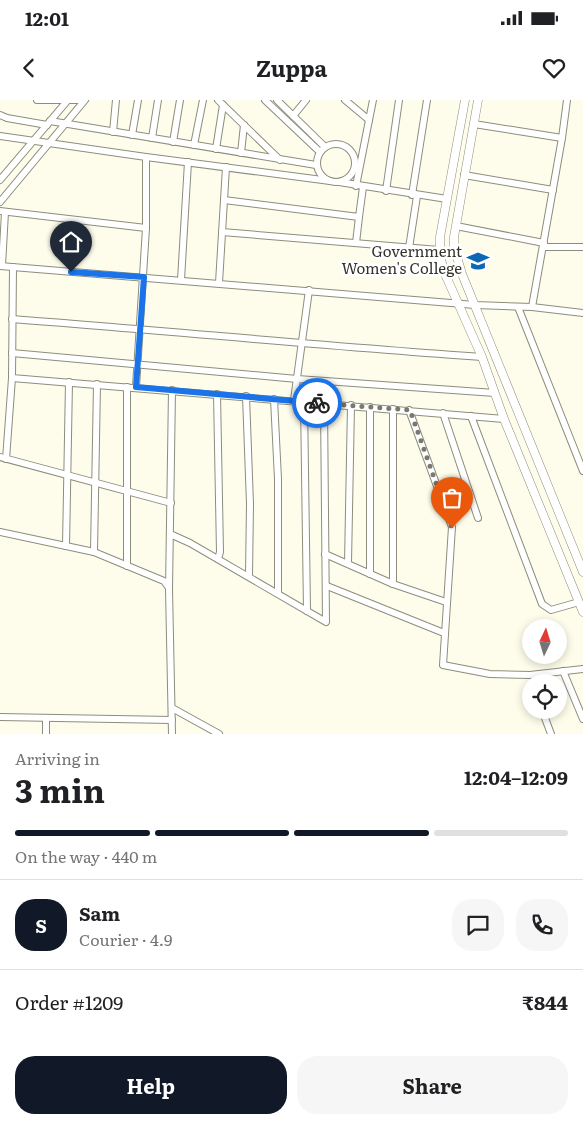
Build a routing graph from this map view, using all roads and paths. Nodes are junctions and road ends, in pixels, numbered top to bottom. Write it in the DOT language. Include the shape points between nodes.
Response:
graph roads {
  1 [pos="37,100"];
  2 [pos="85,100"];
  3 [pos="116,100"];
  4 [pos="138,100"];
  5 [pos="158,100"];
  6 [pos="180,100"];
  7 [pos="203,100"];
  8 [pos="218,100"];
  9 [pos="266,100"];
  10 [pos="277,100"];
  11 [pos="306,100"];
  12 [pos="345,100"];
  13 [pos="373,100"];
  14 [pos="399,100"];
  15 [pos="428,100"];
  16 [pos="465,100"];
  17 [pos="478,100"];
  18 [pos="566,100"];
  19 [pos="67,101"];
  20 [pos="224,105"];
  21 [pos="294,116"];
  22 [pos="2,117"];
  23 [pos="369,120"];
  24 [pos="48,123"];
  25 [pos="66,124"];
  26 [pos="474,124"];
  27 [pos="244,125"];
  28 [pos="113,132"];
  29 [pos="132,135"];
  30 [pos="0,136"];
  31 [pos="152,138"];
  32 [pos="562,138"];
  33 [pos="34,140"];
  34 [pos="51,142"];
  35 [pos="173,142"];
  36 [pos="194,145"];
  37 [pos="325,146"];
  38 [pos="216,149"];
  39 [pos="320,152"];
  40 [pos="241,153"];
  41 [pos="146,157"];
  42 [pos="280,160"];
  43 [pos="188,162"];
  44 [pos="316,165"];
  45 [pos="226,167"];
  46 [pos="464,175"];
  47 [pos="0,180"];
  48 [pos="330,181"];
  49 [pos="338,182"];
  50 [pos="360,186"];
  51 [pos="553,190"];
  52 [pos="386,191"];
  53 [pos="414,195"];
  54 [pos="447,199"];
  55 [pos="224,200"];
  56 [pos="0,202"];
  57 [pos="3,211"];
  58 [pos="359,217"];
  59 [pos="456,226"];
  60 [pos="146,228"];
  61 [pos="222,232"];
  62 [pos="356,243"];
  63 [pos="544,245"];
  64 [pos="409,248"];
  65 [pos="583,248"];
  66 [pos="440,250"];
  67 [pos="1,266"];
  68 [pos="13,267"];
  69 [pos="144,277"];
  70 [pos="181,280"];
  71 [pos="219,283"];
  72 [pos="309,290"];
  73 [pos="460,304"];
  74 [pos="475,305"];
  75 [pos="518,307"];
  76 [pos="532,307"];
  77 [pos="583,313"];
  78 [pos="12,319"];
  79 [pos="139,328"];
  80 [pos="302,345"];
  81 [pos="12,353"];
  82 [pos="482,357"];
  83 [pos="138,365"];
  84 [pos="12,378"];
  85 [pos="297,379"];
  86 [pos="69,382"];
  87 [pos="97,384"];
  88 [pos="127,387"];
  89 [pos="136,387"];
  90 [pos="172,390"];
  91 [pos="495,393"];
  92 [pos="217,394"];
  93 [pos="246,396"];
  94 [pos="274,398"];
  95 [pos="294,400"];
  96 [pos="304,401"];
  97 [pos="324,403"];
  98 [pos="351,405"];
  99 [pos="370,407"];
  100 [pos="393,409"];
  101 [pos="410,410"];
  102 [pos="442,414"];
  103 [pos="471,416"];
  104 [pos="504,419"];
  105 [pos="3,458"];
  106 [pos="583,471"];
  107 [pos="67,476"];
  108 [pos="94,484"];
  109 [pos="548,487"];
  110 [pos="128,493"];
  111 [pos="534,493"];
  112 [pos="171,503"];
  113 [pos="478,518"];
  114 [pos="0,532"];
  115 [pos="170,534"];
  116 [pos="66,546"];
  117 [pos="94,552"];
  118 [pos="325,554"];
  119 [pos="218,559"];
  120 [pos="348,563"];
  121 [pos="127,566"];
  122 [pos="583,572"];
  123 [pos="370,574"];
  124 [pos="249,576"];
  125 [pos="393,584"];
  126 [pos="327,586"];
  127 [pos="170,589"];
  128 [pos="278,593"];
  129 [pos="446,602"];
  130 [pos="579,602"];
  131 [pos="307,611"];
  132 [pos="583,612"];
  133 [pos="444,633"];
  134 [pos="583,669"];
  135 [pos="563,671"];
  136 [pos="538,674"];
  137 [pos="522,675"];
  138 [pos="172,708"];
  139 [pos="0,717"];
  140 [pos="46,718"];
  141 [pos="545,719"];
  142 [pos="583,719"];
  143 [pos="172,720"];
  144 [pos="46,734"];
  145 [pos="172,734"];
  146 [pos="219,734"];
  147 [pos="551,734"];
  1 -- 19 [label="street"];
  2 -- 19 [label="street"];
  2 -- 25 [label="street"];
  3 -- 28 [label="street"];
  4 -- 29 [label="street"];
  5 -- 31 [label="street"];
  6 -- 35 [label="street"];
  7 -- 36 [label="street"];
  8 -- 20 [label="street"];
  9 -- 39 [label="street"];
  10 -- 21 [label="street"];
  11 -- 21 [label="street"];
  12 -- 23 [label="street"];
  13 -- 23 [label="street"];
  14 -- 52 [label="street"];
  15 -- 53 [label="street"];
  16 -- 54 [label="street"];
  17 -- 26 [label="street"];
  18 -- 32 [label="street"];
  19 -- 24 [label="street"];
  20 -- 27 [label="street"];
  20 -- 38 [label="street"];
  21 -- 37 [label="street"];
  22 -- 24 [label="street"];
  23 -- 50 [label="street"];
  24 -- 25 [label="street"];
  24 -- 33 [label="street"];
  25 -- 28 [label="street"];
  25 -- 34 [label="street"];
  26 -- 32 [label="street"];
  26 -- 46 [label="street"];
  27 -- 40 [label="street"];
  27 -- 42 [label="street"];
  28 -- 29 [label="street"];
  29 -- 31 [label="street"];
  30 -- 33 [label="street"];
  31 -- 35 [label="street"];
  32 -- 51 [label="street"];
  33 -- 34 [label="street"];
  33 -- 47 [label="street"];
  34 -- 41 [label="street"];
  34 -- 56 [label="street"];
  35 -- 36 [label="street"];
  36 -- 38 [label="street"];
  37 -- 39 [label="street"];
  37 -- 49 [label="street" via="340,144 352,153 354,168 345,180"];
  38 -- 40 [label="street"];
  39 -- 44 [label="street"];
  40 -- 42 [label="street"];
  41 -- 43 [label="street"];
  41 -- 60 [label="street"];
  42 -- 44 [label="street"];
  43 -- 45 [label="street"];
  43 -- 70 [label="street"];
  44 -- 48 [label="street"];
  45 -- 48 [label="street"];
  45 -- 55 [label="street"];
  46 -- 51 [label="street"];
  46 -- 59 [label="street"];
  48 -- 49 [label="street"];
  49 -- 50 [label="street"];
  50 -- 52 [label="street"];
  50 -- 58 [label="street"];
  51 -- 63 [label="street"];
  52 -- 53 [label="street"];
  53 -- 54 [label="street"];
  53 -- 64 [label="street"];
  54 -- 66 [label="street"];
  55 -- 58 [label="street"];
  55 -- 61 [label="street"];
  57 -- 60 [label="street"];
  57 -- 67 [label="street"];
  58 -- 62 [label="street"];
  59 -- 63 [label="street"];
  59 -- 74 [label="street" via="454,247"];
  60 -- 69 [label="street"];
  61 -- 62 [label="street"];
  61 -- 71 [label="street"];
  62 -- 64 [label="street"];
  63 -- 65 [label="street"];
  63 -- 76 [label="street"];
  64 -- 66 [label="street"];
  66 -- 73 [label="street" via="446,274"];
  67 -- 68 [label="street"];
  68 -- 69 [label="street"];
  68 -- 78 [label="street"];
  69 -- 70 [label="street"];
  69 -- 79 [label="street"];
  70 -- 71 [label="street"];
  71 -- 72 [label="street"];
  72 -- 73 [label="street"];
  72 -- 80 [label="street"];
  73 -- 74 [label="street"];
  73 -- 82 [label="street"];
  74 -- 75 [label="street"];
  74 -- 109 [label="street"];
  75 -- 76 [label="street"];
  75 -- 106 [label="street"];
  76 -- 77 [label="street"];
  78 -- 79 [label="street"];
  78 -- 81 [label="street"];
  79 -- 80 [label="street"];
  79 -- 83 [label="street"];
  80 -- 82 [label="street"];
  80 -- 85 [label="street"];
  81 -- 83 [label="street"];
  81 -- 84 [label="street"];
  82 -- 91 [label="street"];
  83 -- 85 [label="street"];
  83 -- 89 [label="street"];
  84 -- 86 [label="street"];
  84 -- 105 [label="street"];
  85 -- 91 [label="street"];
  85 -- 95 [label="street"];
  86 -- 87 [label="street"];
  86 -- 107 [label="street"];
  87 -- 88 [label="street"];
  87 -- 108 [label="street"];
  88 -- 89 [label="street"];
  88 -- 110 [label="street"];
  89 -- 90 [label="street"];
  90 -- 92 [label="street"];
  90 -- 112 [label="street"];
  91 -- 104 [label="street"];
  92 -- 93 [label="street"];
  92 -- 119 [label="street"];
  93 -- 94 [label="street"];
  93 -- 124 [label="street"];
  94 -- 95 [label="street"];
  94 -- 128 [label="street"];
  95 -- 96 [label="street"];
  96 -- 97 [label="street"];
  96 -- 131 [label="street"];
  97 -- 98 [label="street"];
  97 -- 118 [label="street"];
  98 -- 99 [label="street"];
  98 -- 120 [label="street"];
  99 -- 100 [label="street"];
  99 -- 123 [label="street"];
  100 -- 101 [label="street"];
  100 -- 125 [label="street"];
  101 -- 102 [label="street"];
  101 -- 129 [label="street" via="452,528"];
  102 -- 103 [label="street"];
  102 -- 113 [label="street"];
  103 -- 104 [label="street"];
  103 -- 130 [label="street" via="542,604 551,610"];
  104 -- 111 [label="street"];
  105 -- 107 [label="street"];
  107 -- 108 [label="street"];
  107 -- 116 [label="street"];
  108 -- 110 [label="street"];
  108 -- 117 [label="street"];
  109 -- 111 [label="street"];
  109 -- 122 [label="street"];
  110 -- 112 [label="street"];
  110 -- 121 [label="street"];
  111 -- 130 [label="street"];
  112 -- 115 [label="street"];
  114 -- 116 [label="street"];
  115 -- 119 [label="street"];
  115 -- 127 [label="street"];
  116 -- 117 [label="street"];
  117 -- 121 [label="street"];
  118 -- 120 [label="street"];
  118 -- 126 [label="street"];
  119 -- 124 [label="street"];
  120 -- 123 [label="street"];
  121 -- 127 [label="street" via="164,581"];
  123 -- 125 [label="street"];
  124 -- 128 [label="street"];
  125 -- 129 [label="street"];
  126 -- 131 [label="street" via="326,622"];
  126 -- 133 [label="street"];
  127 -- 138 [label="street"];
  128 -- 131 [label="street"];
  129 -- 133 [label="street"];
  130 -- 132 [label="street"];
  133 -- 137 [label="street" via="443,665 490,674"];
  134 -- 135 [label="street"];
  135 -- 136 [label="street"];
  135 -- 142 [label="street"];
  138 -- 143 [label="street"];
  138 -- 146 [label="street"];
  139 -- 140 [label="street"];
  140 -- 143 [label="street"];
  140 -- 144 [label="street"];
  141 -- 147 [label="street"];
  143 -- 145 [label="street"];
}
